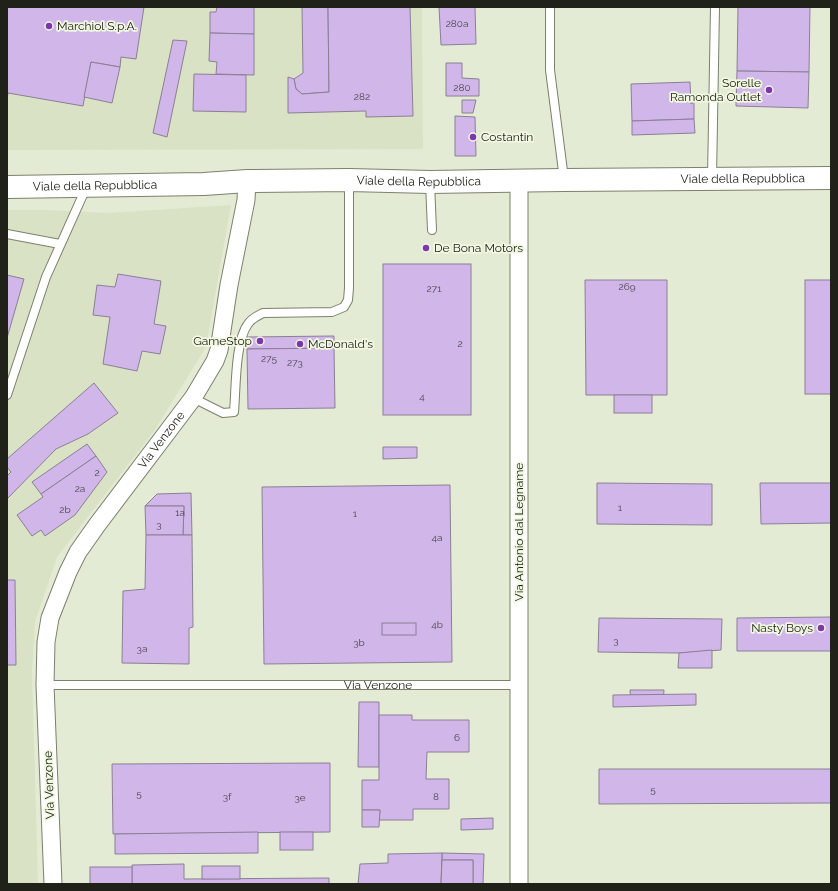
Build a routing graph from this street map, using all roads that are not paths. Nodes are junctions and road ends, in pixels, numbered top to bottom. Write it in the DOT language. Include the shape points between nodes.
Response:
graph roads {
  1 [pos="550,7"];
  2 [pos="715,7"];
  3 [pos="831,178"];
  4 [pos="712,179"];
  5 [pos="349,180"];
  6 [pos="564,180"];
  7 [pos="247,181"];
  8 [pos="519,181"];
  9 [pos="430,182"];
  10 [pos="87,186"];
  11 [pos="7,187"];
  12 [pos="432,230"];
  13 [pos="7,234"];
  14 [pos="60,244"];
  15 [pos="7,395"];
  16 [pos="194,398"];
  17 [pos="45,685"];
  18 [pos="519,685"];
  19 [pos="53,884"];
  20 [pos="519,884"];
  1 -- 6 [label="lane" via="550,70"];
  2 -- 4 [label="lane"];
  3 -- 4 [label="main road, Viale della Repubblica"];
  4 -- 6 [label="main road, Viale della Repubblica"];
  5 -- 7 [label="main road, Viale della Repubblica"];
  5 -- 9 [label="main road, Viale della Repubblica"];
  5 -- 16 [label="lane" via="349,288 348,300 344,307 332,312 263,313 253,318 247,325 239,347 234,412 223,413"];
  6 -- 8 [label="main road, Viale della Repubblica"];
  7 -- 10 [label="main road, Viale della Repubblica"];
  7 -- 16 [label="street, Via Venzone" via="246,200 219,350"];
  8 -- 9 [label="main road, Viale della Repubblica"];
  8 -- 18 [label="street, Via Antonio dal Legname"];
  9 -- 12 [label="lane"];
  10 -- 11 [label="main road, Viale della Repubblica"];
  10 -- 14 [label="lane"];
  13 -- 14 [label="lane"];
  14 -- 15 [label="lane" via="46,277"];
  16 -- 17 [label="street, Via Venzone" via="97,525 75,558 50,618 46,642"];
  17 -- 18 [label="lane, Via Venzone"];
  17 -- 19 [label="street, Via Venzone"];
  18 -- 20 [label="street, Via Antonio dal Legname"];
}
